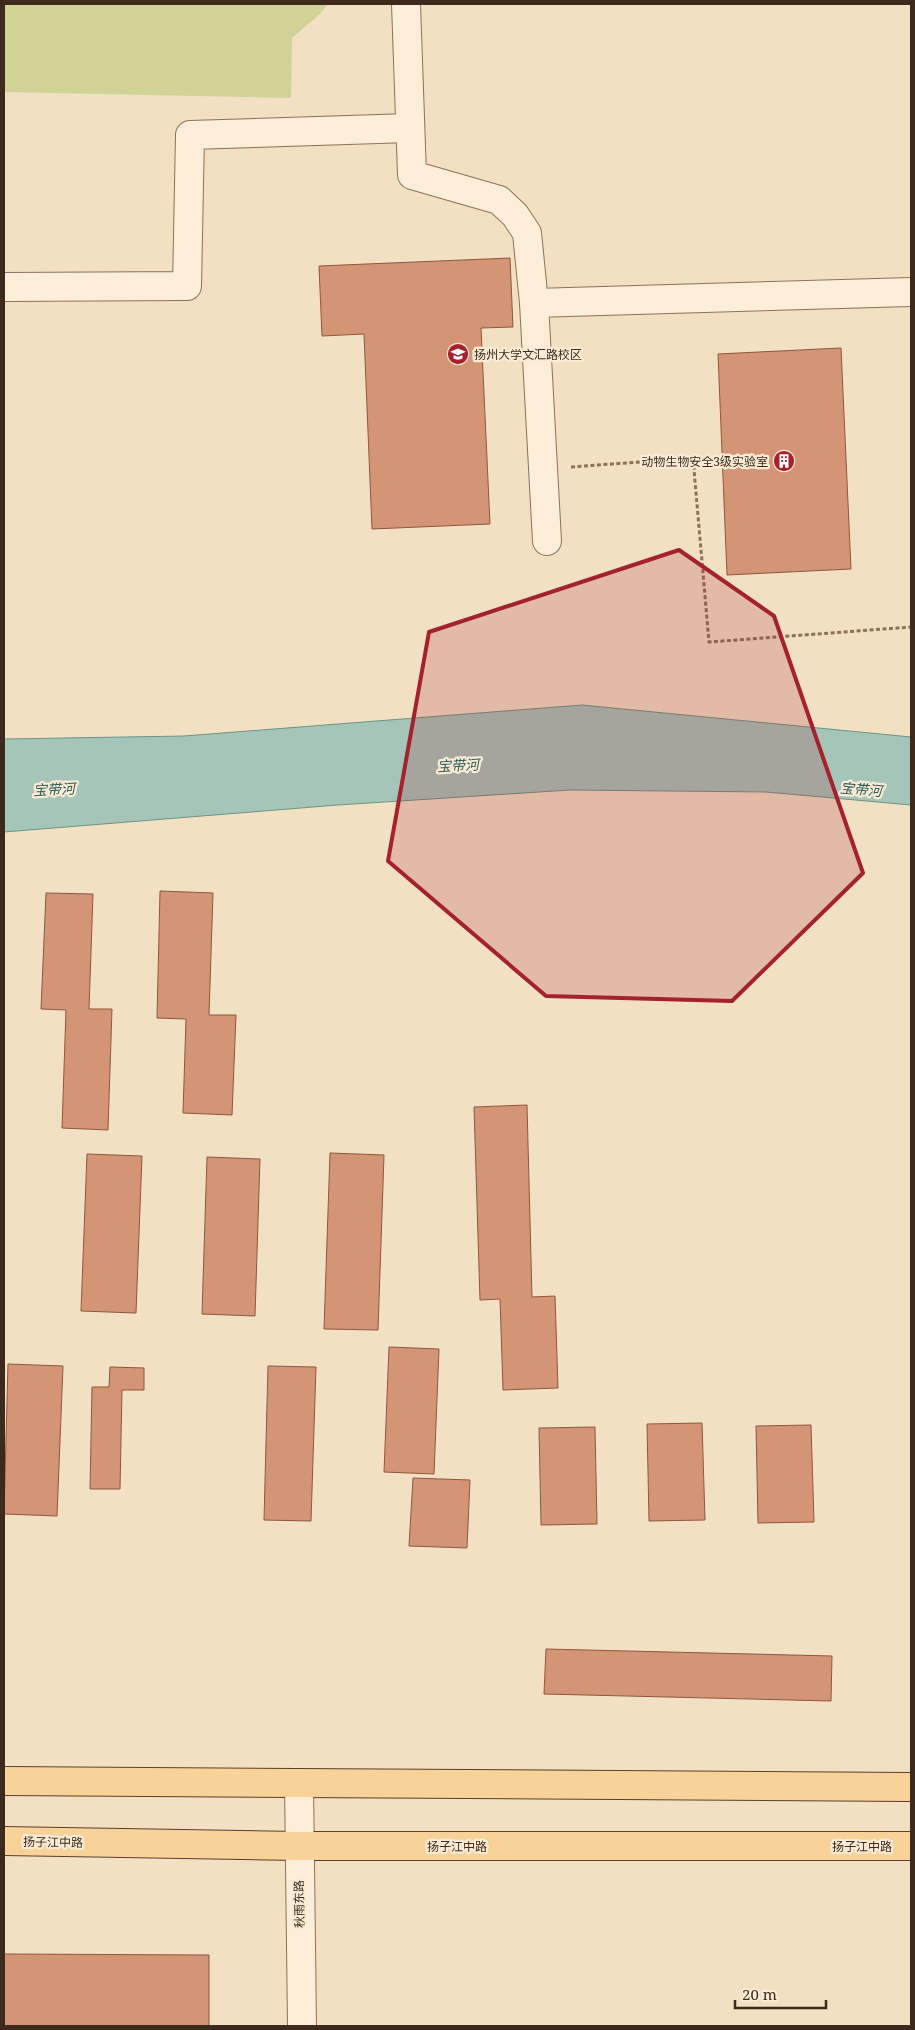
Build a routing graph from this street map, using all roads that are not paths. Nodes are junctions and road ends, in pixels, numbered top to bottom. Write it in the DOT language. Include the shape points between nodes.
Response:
graph roads {
  1 [pos="406,4"];
  2 [pos="410,128"];
  3 [pos="4,287"];
  4 [pos="911,292"];
  5 [pos="534,303"];
  6 [pos="548,541"];
  7 [pos="4,1781"];
  8 [pos="299,1783"];
  9 [pos="911,1787"];
  10 [pos="4,1841"];
  11 [pos="298,1846"];
  12 [pos="911,1846"];
  13 [pos="302,2026"];
  1 -- 2 [label="street"];
  2 -- 3 [label="street" via="190,135 187,286"];
  2 -- 5 [label="street" via="412,175 499,200 515,215 527,234"];
  4 -- 5 [label="street"];
  5 -- 6 [label="street"];
  7 -- 8 [label="main road"];
  8 -- 9 [label="main road"];
  8 -- 11 [label="street, 秋雨东路"];
  10 -- 11 [label="main road, 扬子江中路"];
  11 -- 12 [label="main road, 扬子江中路"];
  11 -- 13 [label="street, 秋雨东路"];
}
